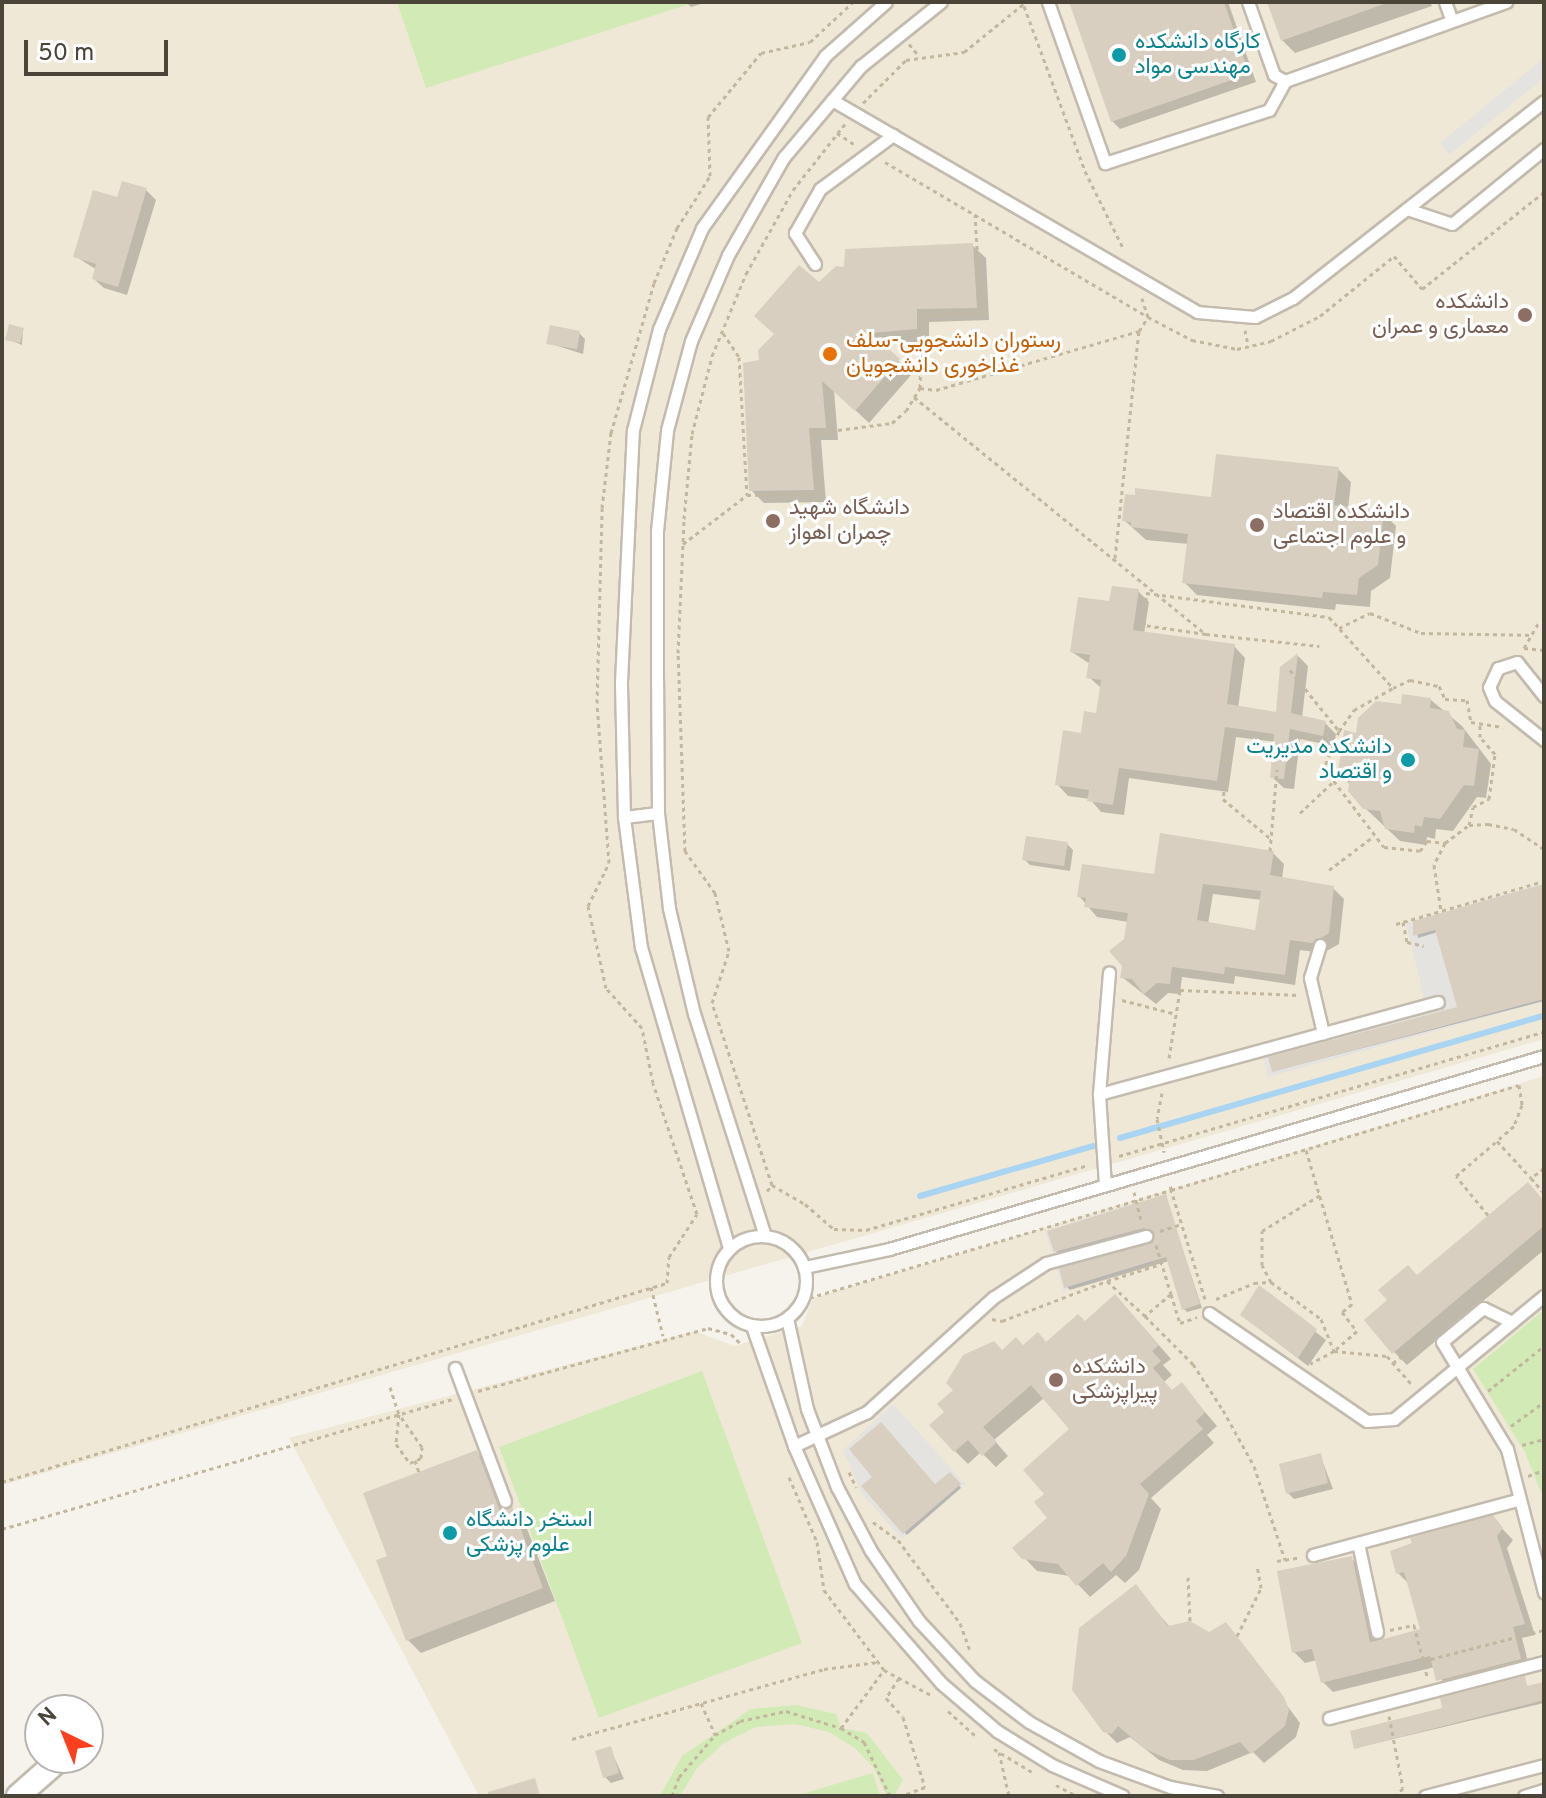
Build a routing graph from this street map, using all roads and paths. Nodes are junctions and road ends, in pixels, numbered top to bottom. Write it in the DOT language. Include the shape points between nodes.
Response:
graph roads {
  1 [pos="853,2"];
  2 [pos="886,2"];
  3 [pos="941,2"];
  4 [pos="1026,2"];
  5 [pos="1048,2"];
  6 [pos="1248,2"];
  7 [pos="1445,2"];
  8 [pos="1506,2"];
  9 [pos="1452,21"];
  10 [pos="1285,81"];
  11 [pos="832,100"];
  12 [pos="1544,101"];
  13 [pos="855,113"];
  14 [pos="837,133"];
  15 [pos="893,135"];
  16 [pos="1544,149"];
  17 [pos="869,153"];
  18 [pos="1544,192"];
  19 [pos="1407,209"];
  20 [pos="975,215"];
  21 [pos="815,264"];
  22 [pos="1139,331"];
  23 [pos="722,332"];
  24 [pos="914,397"];
  25 [pos="747,495"];
  26 [pos="683,545"];
  27 [pos="1115,560"];
  28 [pos="1157,595"];
  29 [pos="1539,622"];
  30 [pos="1339,628"];
  31 [pos="1206,634"];
  32 [pos="1531,635"];
  33 [pos="1319,646"];
  34 [pos="1524,648"];
  35 [pos="1544,650"];
  36 [pos="1517,662"];
  37 [pos="1290,670"];
  38 [pos="1393,688"];
  39 [pos="1544,696"];
  40 [pos="1480,724"];
  41 [pos="1232,728"];
  42 [pos="1509,728"];
  43 [pos="1339,731"];
  44 [pos="1544,740"];
  45 [pos="1277,769"];
  46 [pos="1476,772"];
  47 [pos="1492,774"];
  48 [pos="1333,782"];
  49 [pos="658,813"];
  50 [pos="1300,813"];
  51 [pos="624,817"];
  52 [pos="1469,825"];
  53 [pos="1374,835"];
  54 [pos="1271,839"];
  55 [pos="1445,843"];
  56 [pos="1544,849"];
  57 [pos="1270,851"];
  58 [pos="1329,870"];
  59 [pos="1544,881"];
  60 [pos="1441,911"];
  61 [pos="1403,922"];
  62 [pos="1396,924"];
  63 [pos="1320,945"];
  64 [pos="1424,946"];
  65 [pos="1109,972"];
  66 [pos="1313,991"];
  67 [pos="1107,997"];
  68 [pos="1438,1002"];
  69 [pos="1176,1014"];
  70 [pos="1544,1032"];
  71 [pos="1323,1033"];
  72 [pos="1544,1056"];
  73 [pos="1165,1076"];
  74 [pos="1099,1094"];
  75 [pos="1497,1141"];
  76 [pos="1162,1143"];
  77 [pos="1306,1150"];
  78 [pos="1103,1160"];
  79 [pos="1167,1167"];
  80 [pos="1544,1168"];
  81 [pos="1130,1178"];
  82 [pos="1531,1178"];
  83 [pos="772,1185"];
  84 [pos="1105,1185"];
  85 [pos="1171,1190"];
  86 [pos="1544,1193"];
  87 [pos="1320,1195"];
  88 [pos="1136,1200"];
  89 [pos="756,1207"];
  90 [pos="1488,1215"];
  91 [pos="1179,1225"];
  92 [pos="765,1236"];
  93 [pos="1146,1236"];
  94 [pos="1544,1244"];
  95 [pos="729,1248"];
  96 [pos="1538,1248"];
  97 [pos="1544,1255"];
  98 [pos="1162,1264"];
  99 [pos="805,1267"];
  100 [pos="1107,1281"];
  101 [pos="1271,1282"];
  102 [pos="651,1287"];
  103 [pos="1171,1294"];
  104 [pos="1544,1296"];
  105 [pos="802,1300"];
  106 [pos="1483,1308"];
  107 [pos="1209,1313"];
  108 [pos="974,1315"];
  109 [pos="1145,1316"];
  110 [pos="787,1318"];
  111 [pos="1512,1322"];
  112 [pos="752,1326"];
  113 [pos="663,1336"];
  114 [pos="1442,1342"];
  115 [pos="1544,1346"];
  116 [pos="1334,1351"];
  117 [pos="751,1353"];
  118 [pos="1393,1363"];
  119 [pos="455,1368"];
  120 [pos="1456,1369"];
  121 [pos="1298,1374"];
  122 [pos="390,1387"];
  123 [pos="465,1395"];
  124 [pos="1422,1398"];
  125 [pos="1476,1401"];
  126 [pos="1544,1402"];
  127 [pos="399,1414"];
  128 [pos="1498,1435"];
  129 [pos="819,1439"];
  130 [pos="1544,1439"];
  131 [pos="794,1446"];
  132 [pos="1507,1449"];
  133 [pos="415,1460"];
  134 [pos="848,1469"];
  135 [pos="419,1472"];
  136 [pos="788,1474"];
  137 [pos="2,1482"];
  138 [pos="859,1494"];
  139 [pos="1517,1500"];
  140 [pos="505,1501"];
  141 [pos="871,1521"];
  142 [pos="2,1529"];
  143 [pos="1358,1543"];
  144 [pos="1313,1555"];
  145 [pos="1285,1560"];
  146 [pos="1277,1561"];
  147 [pos="1257,1565"];
  148 [pos="1188,1577"];
  149 [pos="1544,1592"];
  150 [pos="1190,1621"];
  151 [pos="1544,1630"];
  152 [pos="1377,1632"];
  153 [pos="1237,1636"];
  154 [pos="1423,1661"];
  155 [pos="878,1662"];
  156 [pos="1544,1662"];
  157 [pos="974,1665"];
  158 [pos="884,1670"];
  159 [pos="899,1678"];
  160 [pos="1431,1691"];
  161 [pos="701,1703"];
  162 [pos="1386,1703"];
  163 [pos="1329,1718"];
  164 [pos="841,1728"];
  165 [pos="715,1735"];
  166 [pos="572,1739"];
  167 [pos="999,1752"];
  168 [pos="1544,1765"];
  169 [pos="43,1774"];
  170 [pos="1035,1774"];
  171 [pos="1047,1780"];
  172 [pos="1544,1790"];
  173 [pos="18,1796"];
  174 [pos="672,1796"];
  175 [pos="890,1796"];
  176 [pos="902,1796"];
  177 [pos="1009,1796"];
  178 [pos="1077,1796"];
  179 [pos="1123,1796"];
  180 [pos="1217,1796"];
  181 [pos="1396,1796"];
  182 [pos="1425,1796"];
  183 [pos="1524,1796"];
  1 -- 102 [label="path" via="810,42 761,53 708,117 710,176 677,228 654,283 625,368 611,433 602,508 597,703 609,863 588,906 606,988 642,1028 653,1083 697,1214 669,1257 667,1283"];
  2 -- 51 [label="lane" via="825,56 756,148 702,228 659,329 633,430 621,682"];
  3 -- 11 [label="lane" via="861,66"];
  4 -- 13 [label="path" via="964,52 906,60"];
  5 -- 10 [label="lane" via="1105,163 1269,110"];
  6 -- 10 [label="lane" via="1274,75"];
  7 -- 9 [label="lane"];
  8 -- 9 [label="lane"];
  9 -- 10 [label="lane"];
  11 -- 13 [label="lane"];
  11 -- 49 [label="lane" via="784,157 728,255 691,341 667,430 657,531"];
  12 -- 19 [label="lane"];
  13 -- 14 [label="path"];
  13 -- 15 [label="lane"];
  14 -- 17 [label="path"];
  14 -- 23 [label="path" via="793,190 746,274"];
  15 -- 17 [label="lane"];
  15 -- 19 [label="lane" via="1197,312 1255,317 1293,298"];
  16 -- 19 [label="lane" via="1452,224"];
  17 -- 20 [label="path"];
  17 -- 21 [label="lane" via="820,189 795,233"];
  18 -- 20 [label="path" via="1422,289 1394,256 1320,316 1271,341 1237,349 1192,340"];
  20 -- 24 [label="path" via="981,313 922,315 923,356"];
  22 -- 27 [label="path"];
  23 -- 25 [label="path" via="739,357"];
  23 -- 26 [label="path" via="692,434"];
  24 -- 25 [label="path" via="892,423 814,433 817,493"];
  24 -- 27 [label="path"];
  25 -- 26 [label="path"];
  26 -- 83 [label="path" via="678,653 685,851 715,893 729,951 712,1003"];
  27 -- 28 [label="path"];
  28 -- 30 [label="path" via="1329,617"];
  28 -- 31 [label="path"];
  28 -- 31 [label="path" via="1146,593 1144,625"];
  29 -- 32 [label="path"];
  30 -- 32 [label="path" via="1370,613 1421,633"];
  30 -- 38 [label="path"];
  31 -- 33 [label="path"];
  32 -- 34 [label="path"];
  34 -- 35 [label="path"];
  34 -- 36 [label="path"];
  36 -- 39 [label="lane"];
  36 -- 44 [label="lane" via="1498,668 1489,687 1495,701"];
  37 -- 43 [label="path"];
  38 -- 40 [label="path" via="1410,680 1439,686 1445,699 1467,700 1471,722"];
  38 -- 43 [label="path" via="1354,710"];
  40 -- 42 [label="path"];
  40 -- 47 [label="path" via="1480,737 1495,754"];
  41 -- 54 [label="path" via="1223,799"];
  43 -- 48 [label="path" via="1324,768"];
  45 -- 54 [label="path"];
  46 -- 47 [label="path"];
  47 -- 52 [label="path" via="1489,799 1473,807"];
  48 -- 50 [label="path"];
  48 -- 53 [label="path"];
  49 -- 51 [label="lane"];
  49 -- 89 [label="lane" via="669,908 694,1014"];
  51 -- 95 [label="lane" via="641,948"];
  52 -- 55 [label="path"];
  52 -- 56 [label="path" via="1514,829"];
  53 -- 55 [label="path" via="1384,847 1420,851 1427,841"];
  53 -- 58 [label="path"];
  54 -- 57 [label="path"];
  55 -- 60 [label="path" via="1434,865"];
  59 -- 60 [label="path"];
  60 -- 61 [label="path"];
  61 -- 62 [label="path"];
  61 -- 64 [label="path" via="1407,942"];
  63 -- 66 [label="lane" via="1310,978"];
  65 -- 67 [label="lane"];
  66 -- 69 [label="path" via="1286,998 1180,990"];
  66 -- 71 [label="lane"];
  67 -- 69 [label="path"];
  67 -- 74 [label="lane"];
  68 -- 71 [label="lane"];
  69 -- 73 [label="path"];
  70 -- 76 [label="path"];
  71 -- 73 [label="lane"];
  72 -- 79 [label="lane"];
  73 -- 74 [label="lane"];
  73 -- 76 [label="path" via="1157,1119"];
  74 -- 78 [label="lane"];
  75 -- 77 [label="path" via="1514,1126 1522,1105 1519,1085"];
  75 -- 82 [label="path"];
  75 -- 90 [label="path" via="1456,1176"];
  76 -- 78 [label="path"];
  76 -- 79 [label="path"];
  77 -- 85 [label="path"];
  77 -- 87 [label="path"];
  78 -- 83 [label="path" via="866,1230 834,1229"];
  78 -- 84 [label="lane"];
  79 -- 81 [label="lane"];
  79 -- 85 [label="path"];
  80 -- 82 [label="path"];
  81 -- 84 [label="lane"];
  81 -- 88 [label="path"];
  82 -- 86 [label="path"];
  83 -- 89 [label="path"];
  84 -- 99 [label="lane" via="889,1249"];
  85 -- 88 [label="path"];
  85 -- 91 [label="path"];
  87 -- 101 [label="path" via="1262,1231 1262,1265"];
  87 -- 116 [label="path" via="1352,1304 1342,1312 1357,1331"];
  88 -- 93 [label="path"];
  88 -- 105 [label="path"];
  89 -- 92 [label="lane"];
  91 -- 98 [label="path" via="1152,1234"];
  91 -- 101 [label="path" via="1206,1303 1254,1283"];
  92 -- 95 [label="lane" via="742,1239"];
  92 -- 99 [label="lane" via="787,1243"];
  93 -- 108 [label="lane" via="1046,1263"];
  94 -- 96 [label="path"];
  95 -- 112 [label="lane" via="715,1276 716,1291 733,1318"];
  96 -- 97 [label="path"];
  96 -- 106 [label="path" via="1486,1292"];
  98 -- 100 [label="path"];
  98 -- 103 [label="path"];
  99 -- 105 [label="lane"];
  100 -- 108 [label="path" via="1002,1321"];
  100 -- 109 [label="path"];
  101 -- 116 [label="path" via="1321,1319"];
  102 -- 113 [label="path"];
  102 -- 137 [label="path"];
  103 -- 107 [label="path" via="1180,1323"];
  103 -- 109 [label="path"];
  104 -- 111 [label="lane"];
  105 -- 110 [label="lane"];
  106 -- 111 [label="lane"];
  106 -- 114 [label="lane"];
  107 -- 121 [label="lane"];
  108 -- 129 [label="lane" via="867,1412"];
  109 -- 145 [label="path" via="1193,1364 1223,1410 1254,1466"];
  110 -- 112 [label="lane"];
  110 -- 129 [label="lane" via="790,1348"];
  111 -- 120 [label="lane"];
  112 -- 131 [label="lane"];
  113 -- 117 [label="path" via="708,1328 731,1334"];
  113 -- 123 [label="path"];
  114 -- 118 [label="path" via="1423,1337"];
  114 -- 120 [label="lane"];
  115 -- 125 [label="path"];
  116 -- 118 [label="path" via="1365,1350"];
  116 -- 121 [label="path"];
  118 -- 124 [label="path"];
  119 -- 123 [label="lane"];
  120 -- 124 [label="lane"];
  120 -- 125 [label="lane"];
  121 -- 124 [label="lane" via="1367,1421 1394,1419"];
  122 -- 127 [label="path"];
  123 -- 127 [label="path"];
  123 -- 140 [label="lane"];
  125 -- 128 [label="lane"];
  126 -- 128 [label="path"];
  127 -- 133 [label="path" via="422,1447 421,1458"];
  127 -- 133 [label="path" via="396,1444 410,1463"];
  127 -- 142 [label="path"];
  128 -- 132 [label="lane"];
  129 -- 131 [label="lane"];
  129 -- 180 [label="lane" via="871,1551 919,1621 975,1681 1029,1722 1099,1761 1170,1787"];
  130 -- 132 [label="path"];
  131 -- 179 [label="lane" via="855,1584 941,1683 997,1731 1052,1765"];
  132 -- 139 [label="lane"];
  133 -- 135 [label="path"];
  134 -- 138 [label="path"];
  136 -- 155 [label="path" via="817,1542 824,1590"];
  139 -- 143 [label="lane"];
  139 -- 149 [label="lane"];
  141 -- 157 [label="path" via="898,1540 960,1623"];
  143 -- 144 [label="lane"];
  143 -- 152 [label="lane"];
  144 -- 145 [label="path"];
  145 -- 146 [label="path"];
  147 -- 153 [label="path" via="1261,1588"];
  148 -- 150 [label="path"];
  151 -- 154 [label="path"];
  152 -- 154 [label="path" via="1414,1625"];
  154 -- 160 [label="path"];
  155 -- 158 [label="path"];
  155 -- 161 [label="path" via="824,1669"];
  156 -- 160 [label="lane"];
  158 -- 159 [label="path"];
  158 -- 164 [label="path"];
  159 -- 167 [label="path" via="931,1695"];
  159 -- 176 [label="path" via="886,1698 903,1717 925,1787"];
  160 -- 162 [label="lane"];
  161 -- 165 [label="path"];
  161 -- 166 [label="path"];
  162 -- 163 [label="lane"];
  162 -- 181 [label="path" via="1403,1788"];
  164 -- 165 [label="path" via="786,1711 740,1721"];
  164 -- 175 [label="path" via="864,1742"];
  165 -- 174 [label="path" via="679,1777"];
  167 -- 170 [label="path"];
  167 -- 177 [label="path"];
  168 -- 182 [label="lane"];
  169 -- 173 [label="street"];
  171 -- 178 [label="path"];
  172 -- 183 [label="lane"];
}
